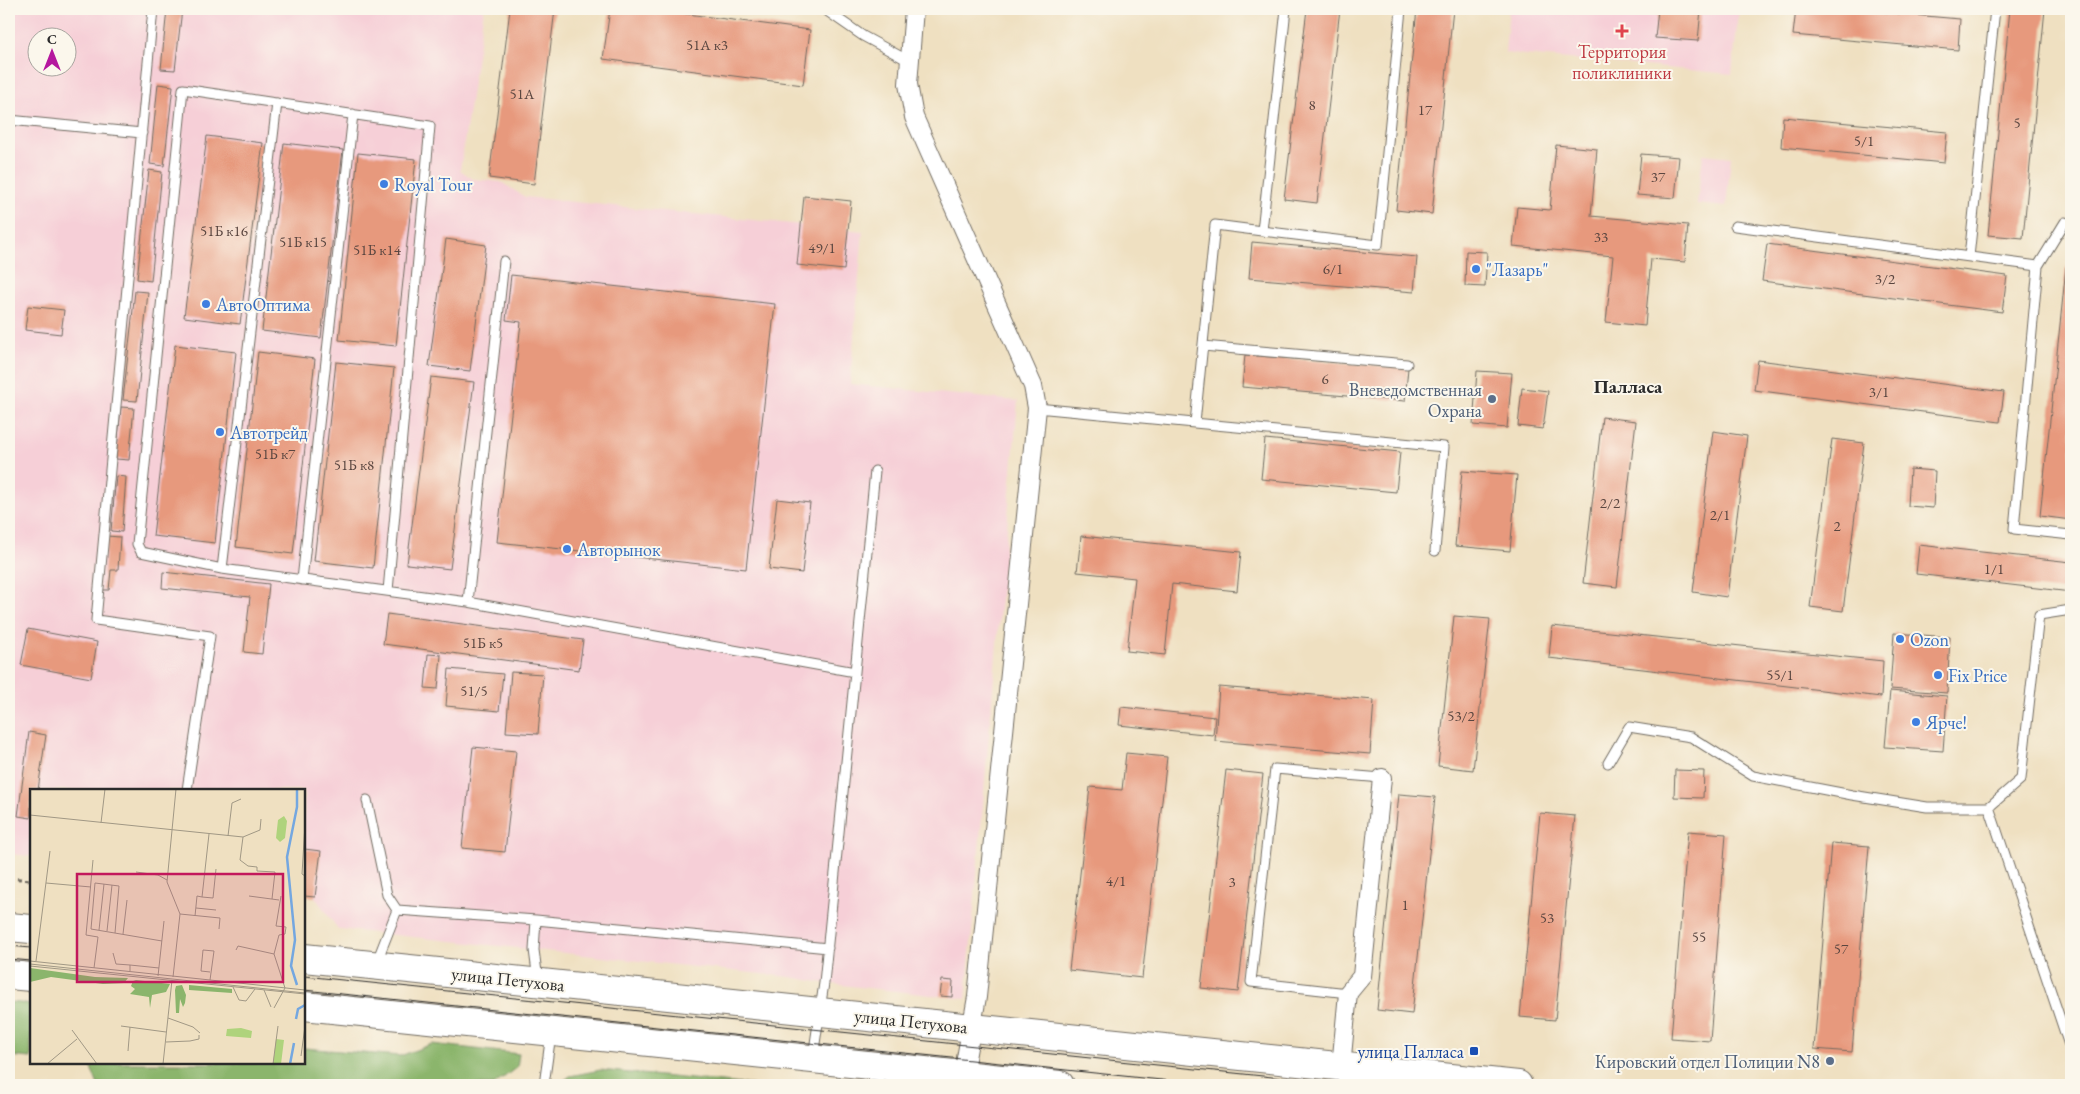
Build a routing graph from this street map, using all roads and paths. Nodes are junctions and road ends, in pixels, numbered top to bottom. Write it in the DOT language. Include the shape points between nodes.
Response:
graph roads {
  1 [pos="153,9"];
  2 [pos="824,9"];
  3 [pos="914,9"];
  4 [pos="1286,9"];
  5 [pos="1401,9"];
  6 [pos="1995,9"];
  7 [pos="909,61"];
  8 [pos="277,103"];
  9 [pos="353,114"];
  10 [pos="9,120"];
  11 [pos="142,133"];
  12 [pos="2065,222"];
  13 [pos="1735,226"];
  14 [pos="1262,231"];
  15 [pos="1969,257"];
  16 [pos="504,261"];
  17 [pos="2038,266"];
  18 [pos="1203,346"];
  19 [pos="1407,364"];
  20 [pos="1037,408"];
  21 [pos="1195,423"];
  22 [pos="875,471"];
  23 [pos="2071,535"];
  24 [pos="1435,551"];
  25 [pos="222,569"];
  26 [pos="302,580"];
  27 [pos="388,591"];
  28 [pos="468,602"];
  29 [pos="2071,610"];
  30 [pos="855,672"];
  31 [pos="1608,764"];
  32 [pos="1382,778"];
  33 [pos="187,789"];
  34 [pos="367,800"];
  35 [pos="1989,807"];
  36 [pos="9,878"];
  37 [pos="30,880"];
  38 [pos="396,910"];
  39 [pos="536,920"];
  40 [pos="9,927"];
  41 [pos="30,929"];
  42 [pos="828,948"];
  43 [pos="305,958"];
  44 [pos="375,965"];
  45 [pos="9,975"];
  46 [pos="30,977"];
  47 [pos="538,982"];
  48 [pos="1348,993"];
  49 [pos="305,1006"];
  50 [pos="818,1012"];
  51 [pos="971,1028"];
  52 [pos="551,1032"];
  53 [pos="2071,1051"];
  54 [pos="813,1059"];
  55 [pos="1341,1067"];
  56 [pos="962,1075"];
  57 [pos="544,1085"];
  58 [pos="1060,1085"];
  59 [pos="1518,1085"];
  1 -- 11 [label="lane"];
  2 -- 7 [label="lane" via="863,36"];
  3 -- 7 [label="street"];
  4 -- 14 [label="lane"];
  5 -- 14 [label="lane" via="1378,244"];
  6 -- 15 [label="lane"];
  7 -- 20 [label="street" via="908,84 914,117 1034,386"];
  8 -- 9 [label="lane"];
  8 -- 25 [label="lane"];
  8 -- 25 [label="lane" via="182,89 137,544 141,552"];
  9 -- 26 [label="lane"];
  9 -- 27 [label="lane" via="430,126"];
  10 -- 11 [label="lane"];
  11 -- 33 [label="lane" via="96,620 210,636"];
  12 -- 17 [label="lane"];
  13 -- 15 [label="lane"];
  14 -- 18 [label="lane" via="1215,225"];
  15 -- 17 [label="lane"];
  16 -- 28 [label="lane"];
  17 -- 23 [label="lane" via="2014,529"];
  18 -- 19 [label="lane"];
  18 -- 21 [label="lane"];
  20 -- 21 [label="lane"];
  20 -- 51 [label="street" via="977,997"];
  21 -- 24 [label="lane" via="1444,447"];
  22 -- 30 [label="lane"];
  25 -- 26 [label="lane"];
  26 -- 27 [label="lane"];
  27 -- 28 [label="lane"];
  28 -- 30 [label="lane"];
  29 -- 35 [label="lane" via="2039,614 2020,779"];
  30 -- 42 [label="lane"];
  31 -- 35 [label="lane" via="1629,727 1691,737 1753,776 1927,807"];
  32 -- 48 [label="street" via="1362,976"];
  32 -- 48 [label="lane" via="1275,769 1250,982"];
  34 -- 38 [label="lane" via="387,895"];
  35 -- 53 [label="lane"];
  36 -- 37 [label="path"];
  38 -- 39 [label="lane"];
  38 -- 44 [label="lane"];
  39 -- 42 [label="lane"];
  39 -- 47 [label="lane" via="534,950"];
  40 -- 41 [label="highway"];
  42 -- 50 [label="lane"];
  43 -- 44 [label="highway, улица Петухова"];
  44 -- 47 [label="highway, улица Петухова"];
  45 -- 46 [label="highway"];
  47 -- 50 [label="highway, улица Петухова"];
  48 -- 55 [label="street"];
  49 -- 52 [label="highway"];
  50 -- 51 [label="highway, улица Петухова"];
  50 -- 54 [label="lane"];
  51 -- 55 [label="highway, улица Петухова"];
  51 -- 56 [label="street"];
  52 -- 54 [label="highway"];
  52 -- 57 [label="lane"];
  54 -- 56 [label="highway"];
  55 -- 59 [label="highway, улица Петухова"];
  56 -- 58 [label="highway"];
}
